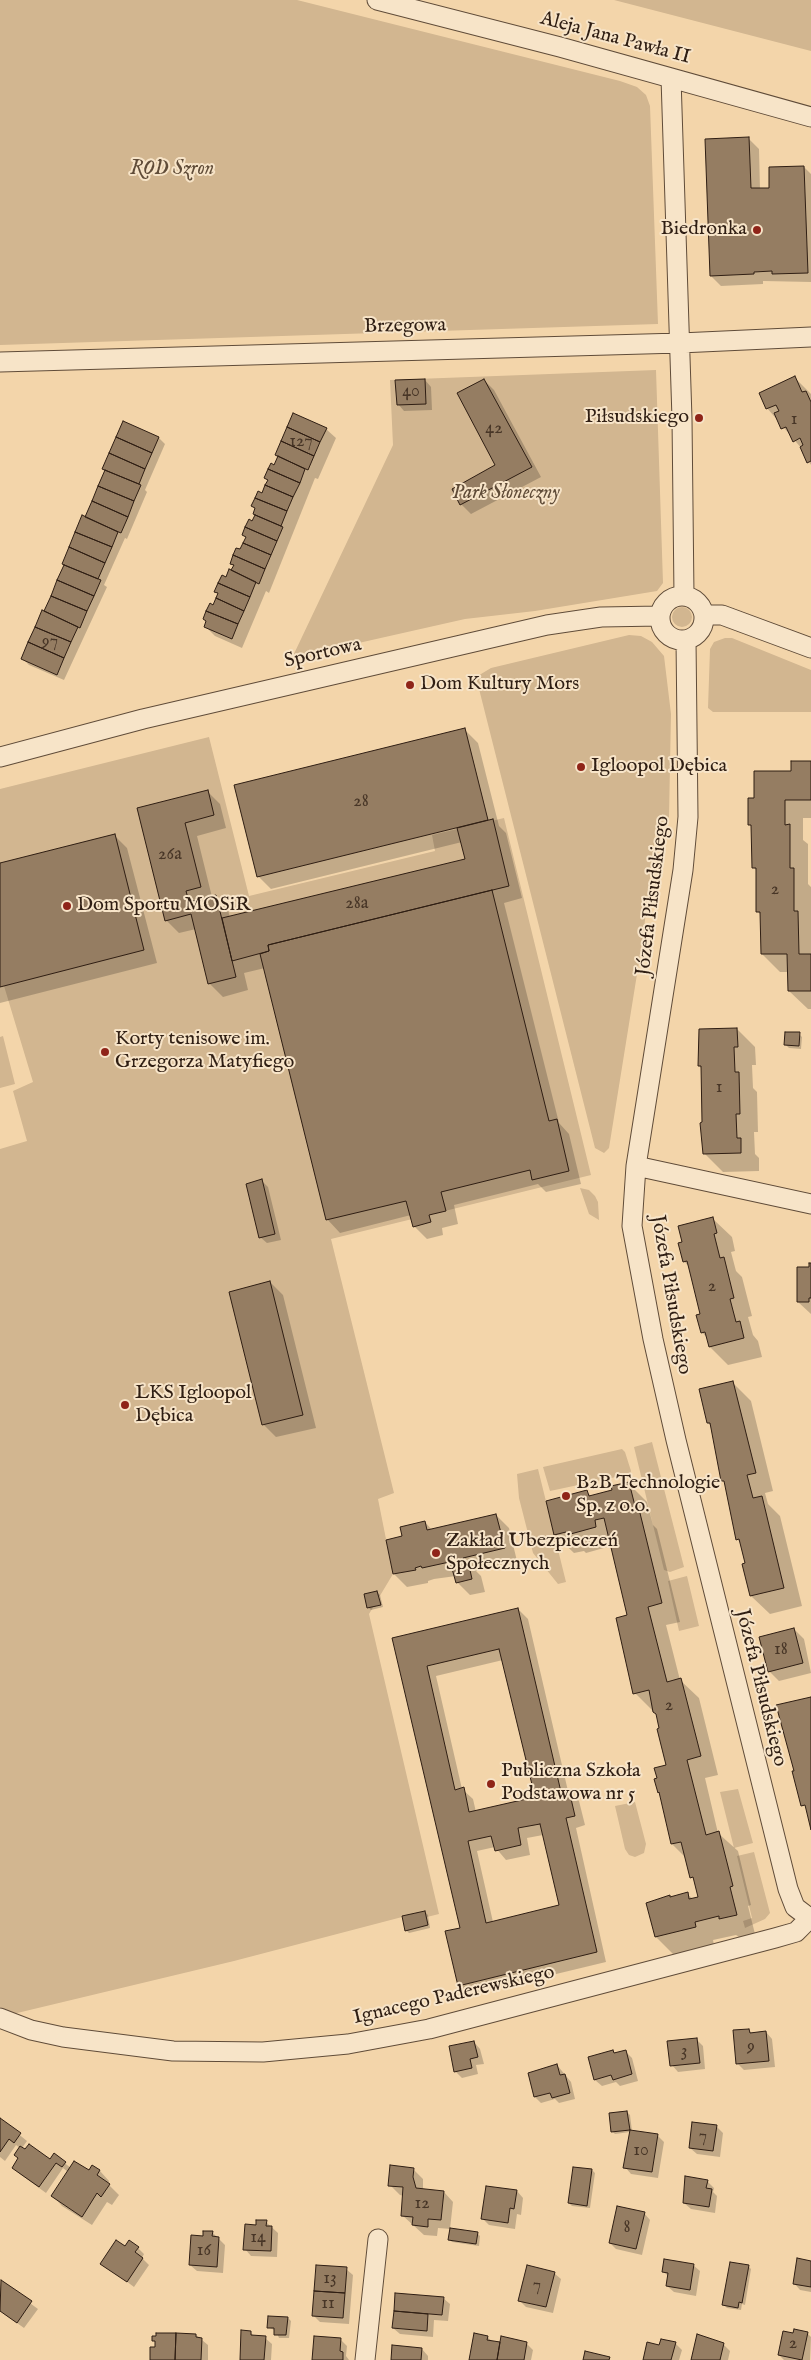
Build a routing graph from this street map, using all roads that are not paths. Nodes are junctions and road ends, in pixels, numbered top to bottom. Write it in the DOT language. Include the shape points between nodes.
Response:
graph roads {
  1 [pos="378,0"];
  2 [pos="671,78"];
  3 [pos="811,117"];
  4 [pos="811,337"];
  5 [pos="680,343"];
  6 [pos="0,362"];
  7 [pos="684,595"];
  8 [pos="704,615"];
  9 [pos="660,616"];
  10 [pos="686,640"];
  11 [pos="811,648"];
  12 [pos="0,757"];
  13 [pos="636,1166"];
  14 [pos="811,1204"];
  15 [pos="810,1919"];
  16 [pos="796,1932"];
  17 [pos="0,2018"];
  18 [pos="378,2240"];
  19 [pos="365,2360"];
  1 -- 2 [label="street, Aleja Jana Pawła II"];
  2 -- 3 [label="street, Aleja Jana Pawła II"];
  2 -- 5 [label="street"];
  4 -- 5 [label="street, Brzegowa"];
  5 -- 6 [label="street, Brzegowa"];
  5 -- 7 [label="street"];
  7 -- 8 [label="street" via="698,601"];
  7 -- 9 [label="street" via="665,603"];
  8 -- 10 [label="street" via="698,634"];
  8 -- 11 [label="street" via="722,615"];
  9 -- 10 [label="street" via="660,623 667,634"];
  9 -- 12 [label="street, Sportowa" via="600,617 547,625 143,719"];
  10 -- 13 [label="street, Józefa Piłsudskiego" via="688,817 683,870"];
  13 -- 14 [label="street"];
  13 -- 15 [label="street, Józefa Piłsudskiego" via="632,1226 674,1434 788,1889 795,1907"];
  15 -- 16 [label="street, Józefa Piłsudskiego"];
  16 -- 17 [label="street, Ignacego Paderewskiego" via="429,2030 348,2044 263,2052 173,2051 63,2038"];
  18 -- 19 [label="street"];
}
